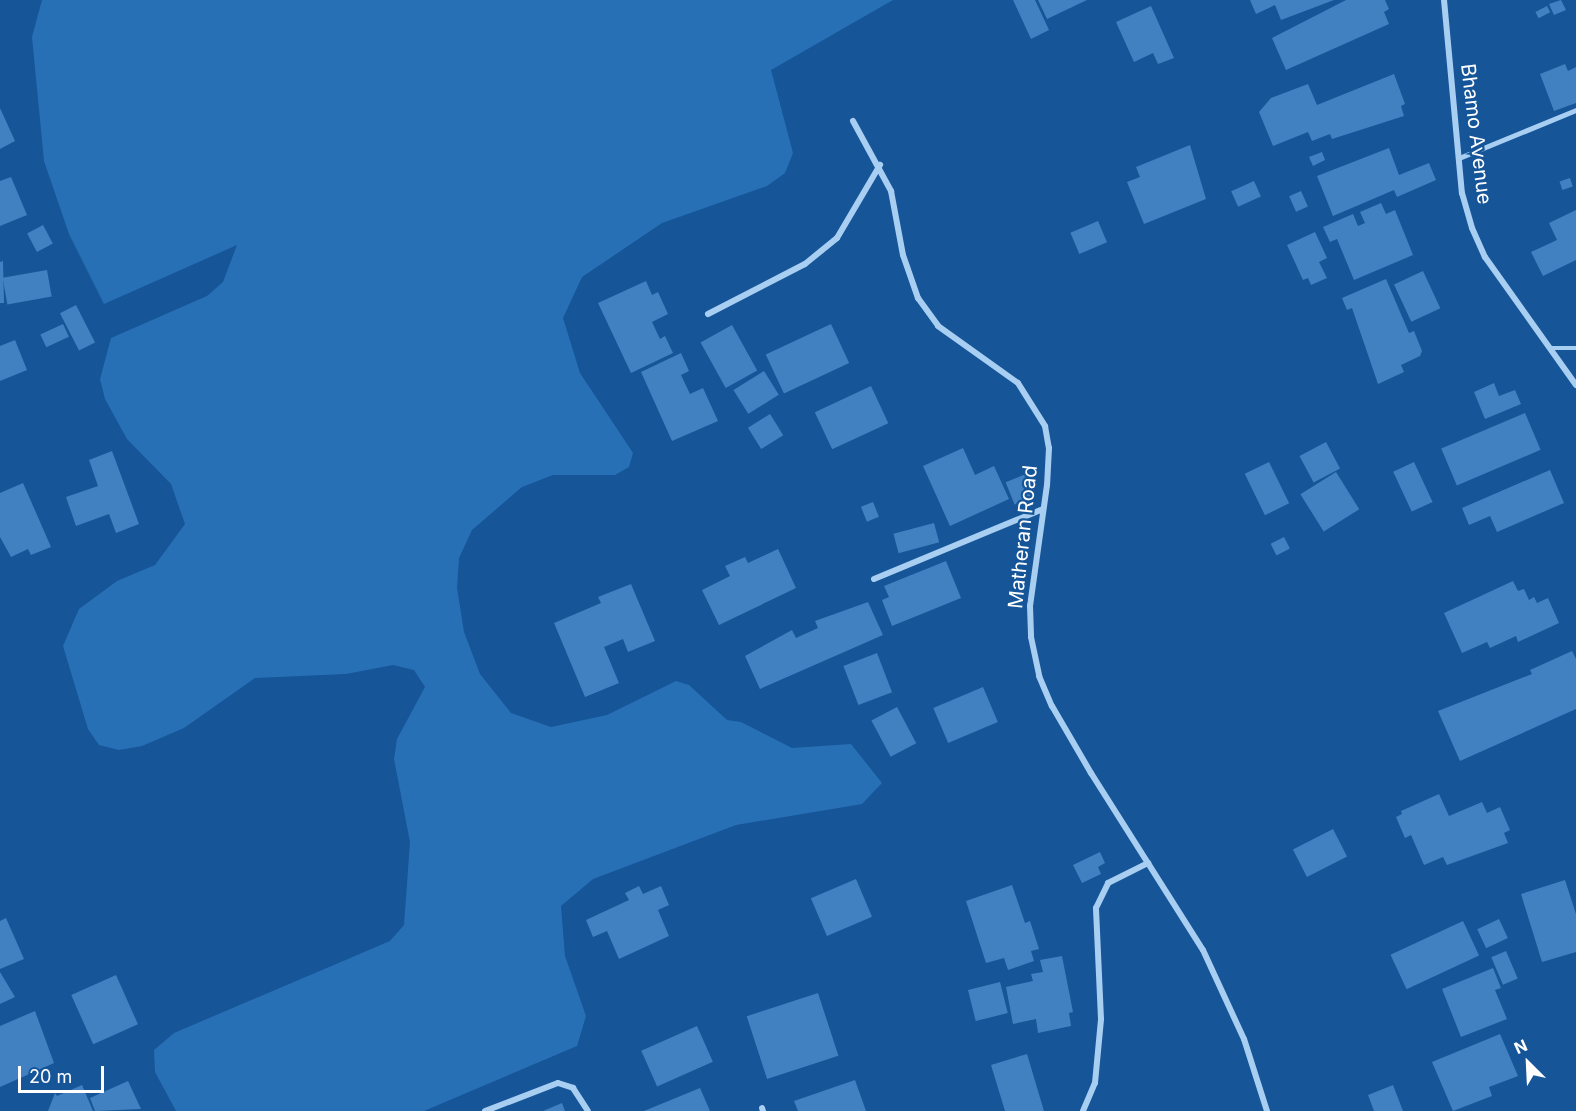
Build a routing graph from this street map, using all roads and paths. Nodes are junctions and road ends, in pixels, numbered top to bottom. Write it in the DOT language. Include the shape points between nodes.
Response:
graph roads {
  1 [pos="1444,0"];
  2 [pos="1576,110"];
  3 [pos="853,121"];
  4 [pos="1459,158"];
  5 [pos="880,165"];
  6 [pos="708,314"];
  7 [pos="1550,348"];
  8 [pos="1576,348"];
  9 [pos="1576,385"];
  10 [pos="1043,509"];
  11 [pos="874,579"];
  12 [pos="1148,863"];
  13 [pos="485,1111"];
  14 [pos="588,1111"];
  15 [pos="1083,1111"];
  16 [pos="1267,1111"];
  1 -- 4 [label="street, Bhamo Avenue"];
  2 -- 4 [label="lane"];
  3 -- 5 [label="street, Matheran Road"];
  4 -- 7 [label="street, Bhamo Avenue" via="1462,193 1485,256"];
  5 -- 6 [label="street" via="837,238 805,264"];
  5 -- 10 [label="street, Matheran Road" via="891,191 903,255 918,298 938,326 1018,383 1045,426 1049,448"];
  7 -- 8 [label="lane"];
  7 -- 9 [label="street, Bhamo Avenue"];
  10 -- 11 [label="street"];
  10 -- 12 [label="street, Matheran Road" via="1030,606 1031,637 1040,676 1058,716"];
  12 -- 15 [label="street" via="1108,883 1096,908 1101,1019 1095,1083"];
  12 -- 16 [label="street, Matheran Road" via="1203,950 1244,1039"];
  13 -- 14 [label="street" via="558,1083 573,1088"];
}
